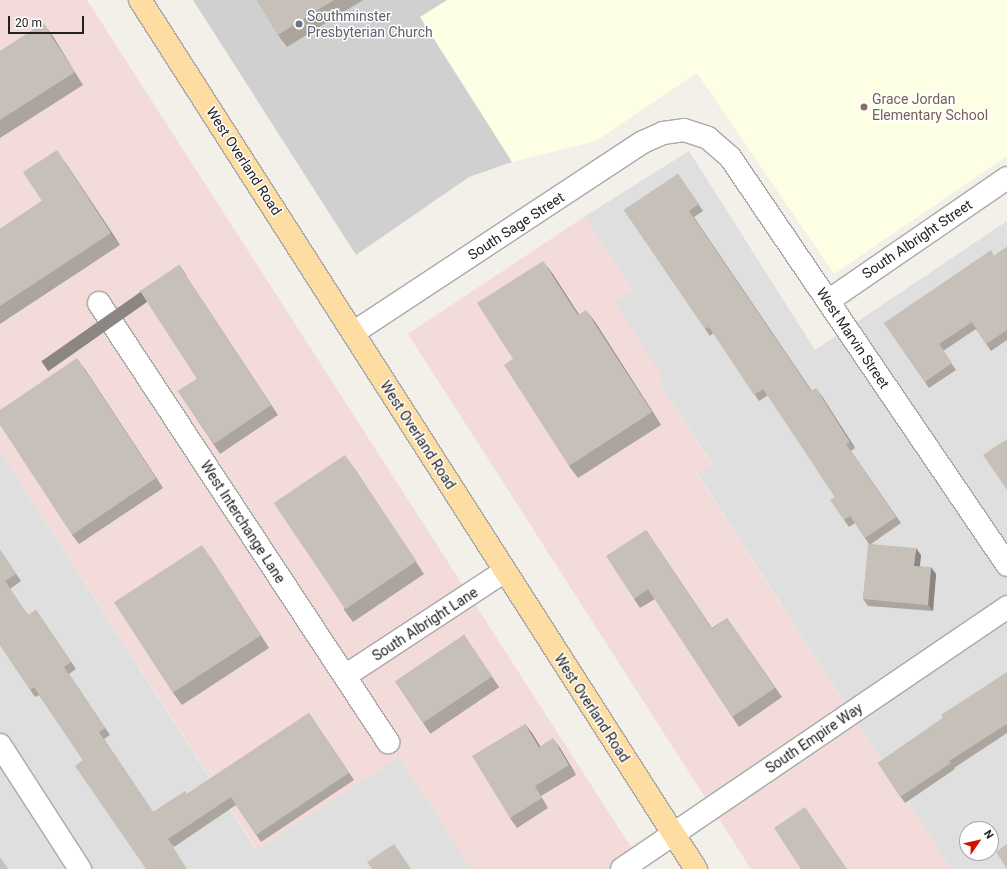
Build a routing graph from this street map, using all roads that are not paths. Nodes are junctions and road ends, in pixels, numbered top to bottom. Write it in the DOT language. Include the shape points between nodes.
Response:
graph roads {
  1 [pos="140,0"];
  2 [pos="684,130"];
  3 [pos="1007,178"];
  4 [pos="828,301"];
  5 [pos="99,303"];
  6 [pos="353,333"];
  7 [pos="1007,565"];
  8 [pos="505,571"];
  9 [pos="1007,607"];
  10 [pos="345,676"];
  11 [pos="388,742"];
  12 [pos="0,745"];
  13 [pos="673,834"];
  14 [pos="80,869"];
  15 [pos="622,869"];
  16 [pos="696,869"];
  1 -- 6 [label="main road, West Overland Road"];
  2 -- 4 [label="street, West Marvin Street" via="708,138 730,157"];
  2 -- 6 [label="street, South Sage Street" via="663,133 643,142"];
  3 -- 4 [label="street, South Albright Street"];
  4 -- 7 [label="street, West Marvin Street"];
  5 -- 10 [label="street, West Interchange Lane"];
  6 -- 8 [label="main road, West Overland Road"];
  8 -- 10 [label="street, South Albright Lane"];
  8 -- 13 [label="main road, West Overland Road"];
  9 -- 13 [label="street, South Empire Way"];
  10 -- 11 [label="street, West Interchange Lane"];
  12 -- 14 [label="street"];
  13 -- 15 [label="street, South Empire Way"];
  13 -- 16 [label="main road, West Overland Road"];
}
